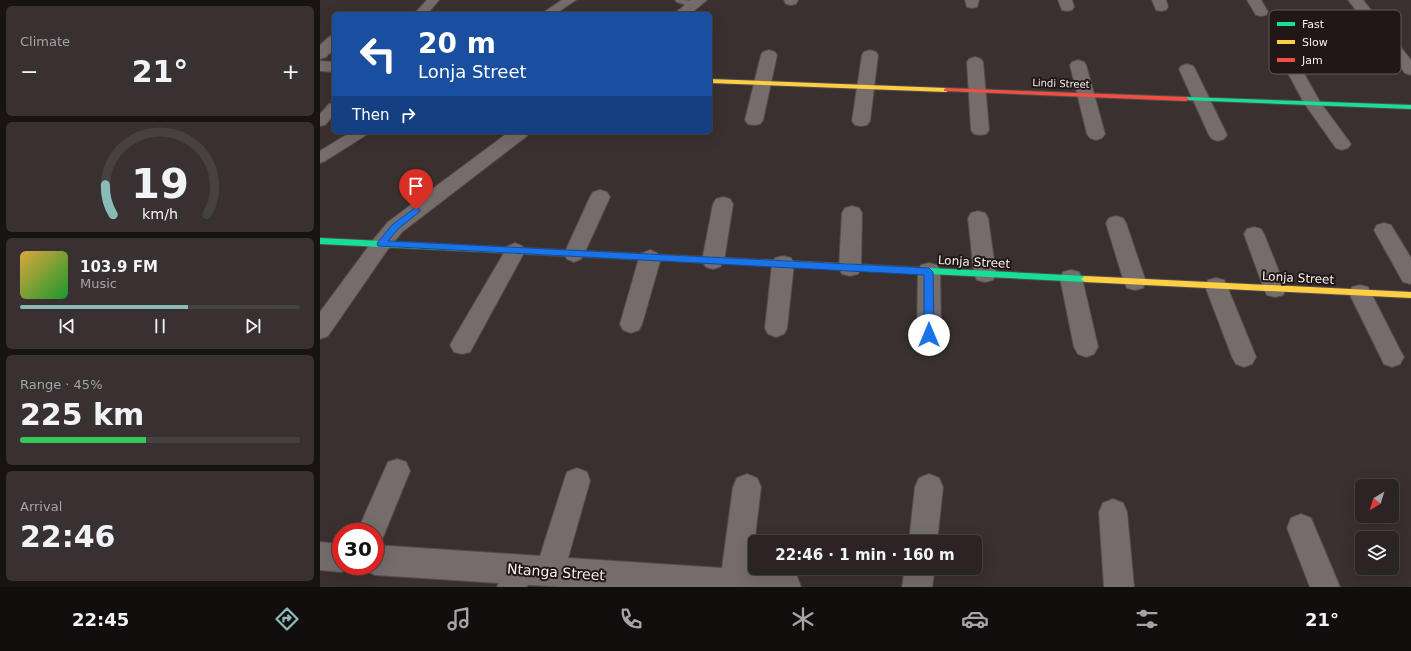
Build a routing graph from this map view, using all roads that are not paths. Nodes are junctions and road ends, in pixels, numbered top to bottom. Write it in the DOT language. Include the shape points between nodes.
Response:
graph roads {
  1 [pos="433,0"];
  2 [pos="570,0"];
  3 [pos="681,0"];
  4 [pos="1254,0"];
  5 [pos="1356,0"];
  6 [pos="698,2"];
  7 [pos="1364,10"];
  8 [pos="422,12"];
  9 [pos="550,12"];
  10 [pos="684,12"];
  11 [pos="1262,12"];
  12 [pos="332,42"];
  13 [pos="320,54"];
  14 [pos="769,55"];
  15 [pos="870,56"];
  16 [pos="1401,57"];
  17 [pos="976,62"];
  18 [pos="1078,65"];
  19 [pos="320,66"];
  20 [pos="332,67"];
  21 [pos="1187,68"];
  22 [pos="1411,70"];
  23 [pos="1297,74"];
  24 [pos="712,81"];
  25 [pos="762,83"];
  26 [pos="866,87"];
  27 [pos="977,91"];
  28 [pos="1085,95"];
  29 [pos="1201,99"];
  30 [pos="1312,103"];
  31 [pos="1411,107"];
  32 [pos="332,109"];
  33 [pos="754,120"];
  34 [pos="861,121"];
  35 [pos="320,122"];
  36 [pos="980,130"];
  37 [pos="357,134"];
  38 [pos="518,134"];
  39 [pos="1096,134"];
  40 [pos="1218,135"];
  41 [pos="1342,144"];
  42 [pos="320,158"];
  43 [pos="600,197"];
  44 [pos="723,204"];
  45 [pos="852,213"];
  46 [pos="978,218"];
  47 [pos="1116,223"];
  48 [pos="1384,230"];
  49 [pos="1254,234"];
  50 [pos="320,241"];
  51 [pos="381,244"];
  52 [pos="515,251"];
  53 [pos="574,254"];
  54 [pos="650,258"];
  55 [pos="713,261"];
  56 [pos="782,264"];
  57 [pos="850,268"];
  58 [pos="929,272"];
  59 [pos="985,274"];
  60 [pos="1411,276"];
  61 [pos="1071,278"];
  62 [pos="1136,282"];
  63 [pos="1216,286"];
  64 [pos="1275,289"];
  65 [pos="1360,293"];
  66 [pos="1411,295"];
  67 [pos="631,324"];
  68 [pos="776,328"];
  69 [pos="320,330"];
  70 [pos="929,335"];
  71 [pos="462,346"];
  72 [pos="1086,347"];
  73 [pos="1244,357"];
  74 [pos="1392,357"];
  75 [pos="397,471"];
  76 [pos="577,481"];
  77 [pos="747,487"];
  78 [pos="929,487"];
  79 [pos="1113,512"];
  80 [pos="375,523"];
  81 [pos="1301,528"];
  82 [pos="924,535"];
  83 [pos="320,556"];
  84 [pos="332,557"];
  85 [pos="384,561"];
  86 [pos="550,571"];
  87 [pos="919,575"];
  88 [pos="516,578"];
  89 [pos="721,584"];
  90 [pos="786,587"];
  91 [pos="917,587"];
  92 [pos="1120,587"];
  93 [pos="1325,587"];
  1 -- 8 [label="lane"];
  2 -- 9 [label="lane"];
  3 -- 6 [label="lane"];
  4 -- 11 [label="street"];
  5 -- 7 [label="street"];
  6 -- 10 [label="street"];
  12 -- 13 [label="street"];
  14 -- 25 [label="street"];
  15 -- 26 [label="street"];
  16 -- 22 [label="street"];
  17 -- 27 [label="street"];
  18 -- 28 [label="street"];
  19 -- 20 [label="street"];
  21 -- 29 [label="street"];
  23 -- 30 [label="street"];
  24 -- 25 [label="street, Lindi Street"];
  25 -- 26 [label="street, Lindi Street"];
  25 -- 33 [label="street"];
  26 -- 27 [label="street, Lindi Street"];
  26 -- 34 [label="street"];
  27 -- 28 [label="street, Lindi Street"];
  27 -- 36 [label="street"];
  28 -- 29 [label="street, Lindi Street"];
  28 -- 39 [label="street"];
  29 -- 30 [label="street, Lindi Street"];
  29 -- 40 [label="street"];
  30 -- 31 [label="street, Lindi Street"];
  30 -- 41 [label="street"];
  32 -- 35 [label="lane"];
  37 -- 42 [label="lane"];
  38 -- 51 [label="street" via="416,210 395,227"];
  43 -- 53 [label="street"];
  44 -- 55 [label="street"];
  45 -- 57 [label="street"];
  46 -- 59 [label="street"];
  47 -- 62 [label="street"];
  48 -- 60 [label="street"];
  49 -- 64 [label="street"];
  50 -- 51 [label="street, Lonja Street"];
  51 -- 52 [label="street, Lonja Street"];
  51 -- 69 [label="street"];
  52 -- 53 [label="street, Lonja Street"];
  52 -- 71 [label="street"];
  53 -- 54 [label="street, Lonja Street"];
  54 -- 55 [label="street, Lonja Street"];
  54 -- 67 [label="street"];
  55 -- 56 [label="street, Lonja Street"];
  56 -- 57 [label="street, Lonja Street"];
  56 -- 68 [label="street"];
  57 -- 58 [label="street, Lonja Street"];
  58 -- 59 [label="street, Lonja Street"];
  58 -- 70 [label="street"];
  59 -- 61 [label="street, Lonja Street"];
  61 -- 62 [label="street, Lonja Street"];
  61 -- 72 [label="street"];
  62 -- 63 [label="street, Lonja Street"];
  63 -- 64 [label="street, Lonja Street"];
  63 -- 73 [label="street"];
  64 -- 65 [label="street, Lonja Street"];
  65 -- 66 [label="street, Lonja Street"];
  65 -- 74 [label="street"];
  75 -- 80 [label="street"];
  76 -- 86 [label="street"];
  77 -- 89 [label="street"];
  78 -- 82 [label="street"];
  79 -- 92 [label="street"];
  81 -- 93 [label="street"];
  83 -- 84 [label="street"];
  85 -- 88 [label="street, Ntanga Street"];
  86 -- 88 [label="street, Ntanga Street"];
  86 -- 89 [label="street, Ntanga Street"];
  87 -- 91 [label="street"];
  89 -- 90 [label="street, Ntanga Street"];
}
